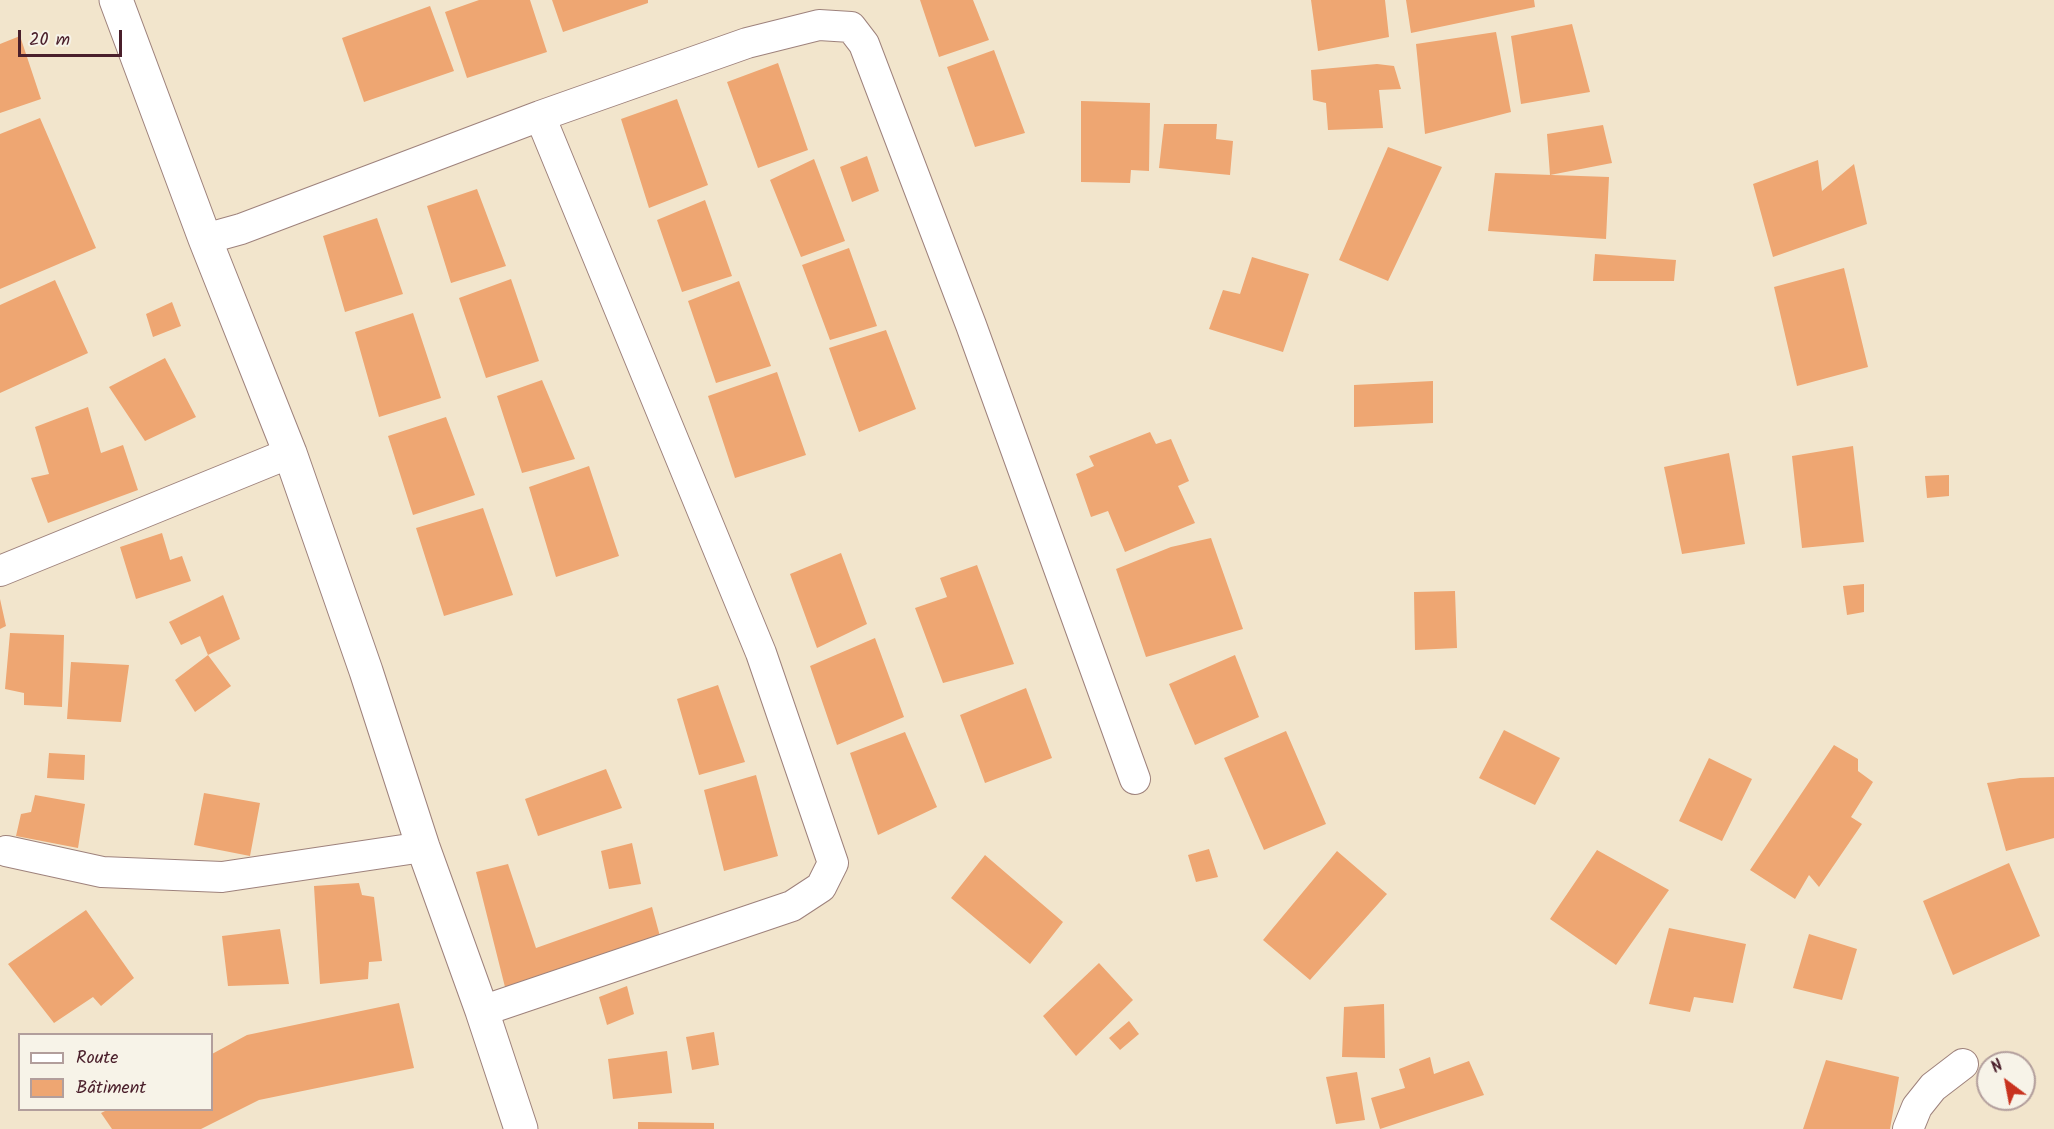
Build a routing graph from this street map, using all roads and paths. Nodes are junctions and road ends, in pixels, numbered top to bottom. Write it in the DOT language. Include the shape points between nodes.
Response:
graph roads {
  1 [pos="116,0"];
  2 [pos="540,116"];
  3 [pos="205,239"];
  4 [pos="290,453"];
  5 [pos="0,571"];
  6 [pos="1135,779"];
  7 [pos="423,847"];
  8 [pos="6,851"];
  9 [pos="482,1011"];
  10 [pos="1963,1064"];
  11 [pos="520,1129"];
  12 [pos="1908,1129"];
  1 -- 3 [label="street"];
  2 -- 3 [label="street" via="242,229"];
  2 -- 6 [label="street" via="747,43 819,25 851,27 864,44 971,325"];
  2 -- 9 [label="street" via="761,653 833,864 820,887 792,906"];
  3 -- 4 [label="street"];
  4 -- 5 [label="street"];
  4 -- 7 [label="street"];
  7 -- 8 [label="street" via="222,877 102,872"];
  7 -- 9 [label="street"];
  9 -- 11 [label="street"];
  10 -- 12 [label="street" via="1933,1088 1917,1107"];
}
